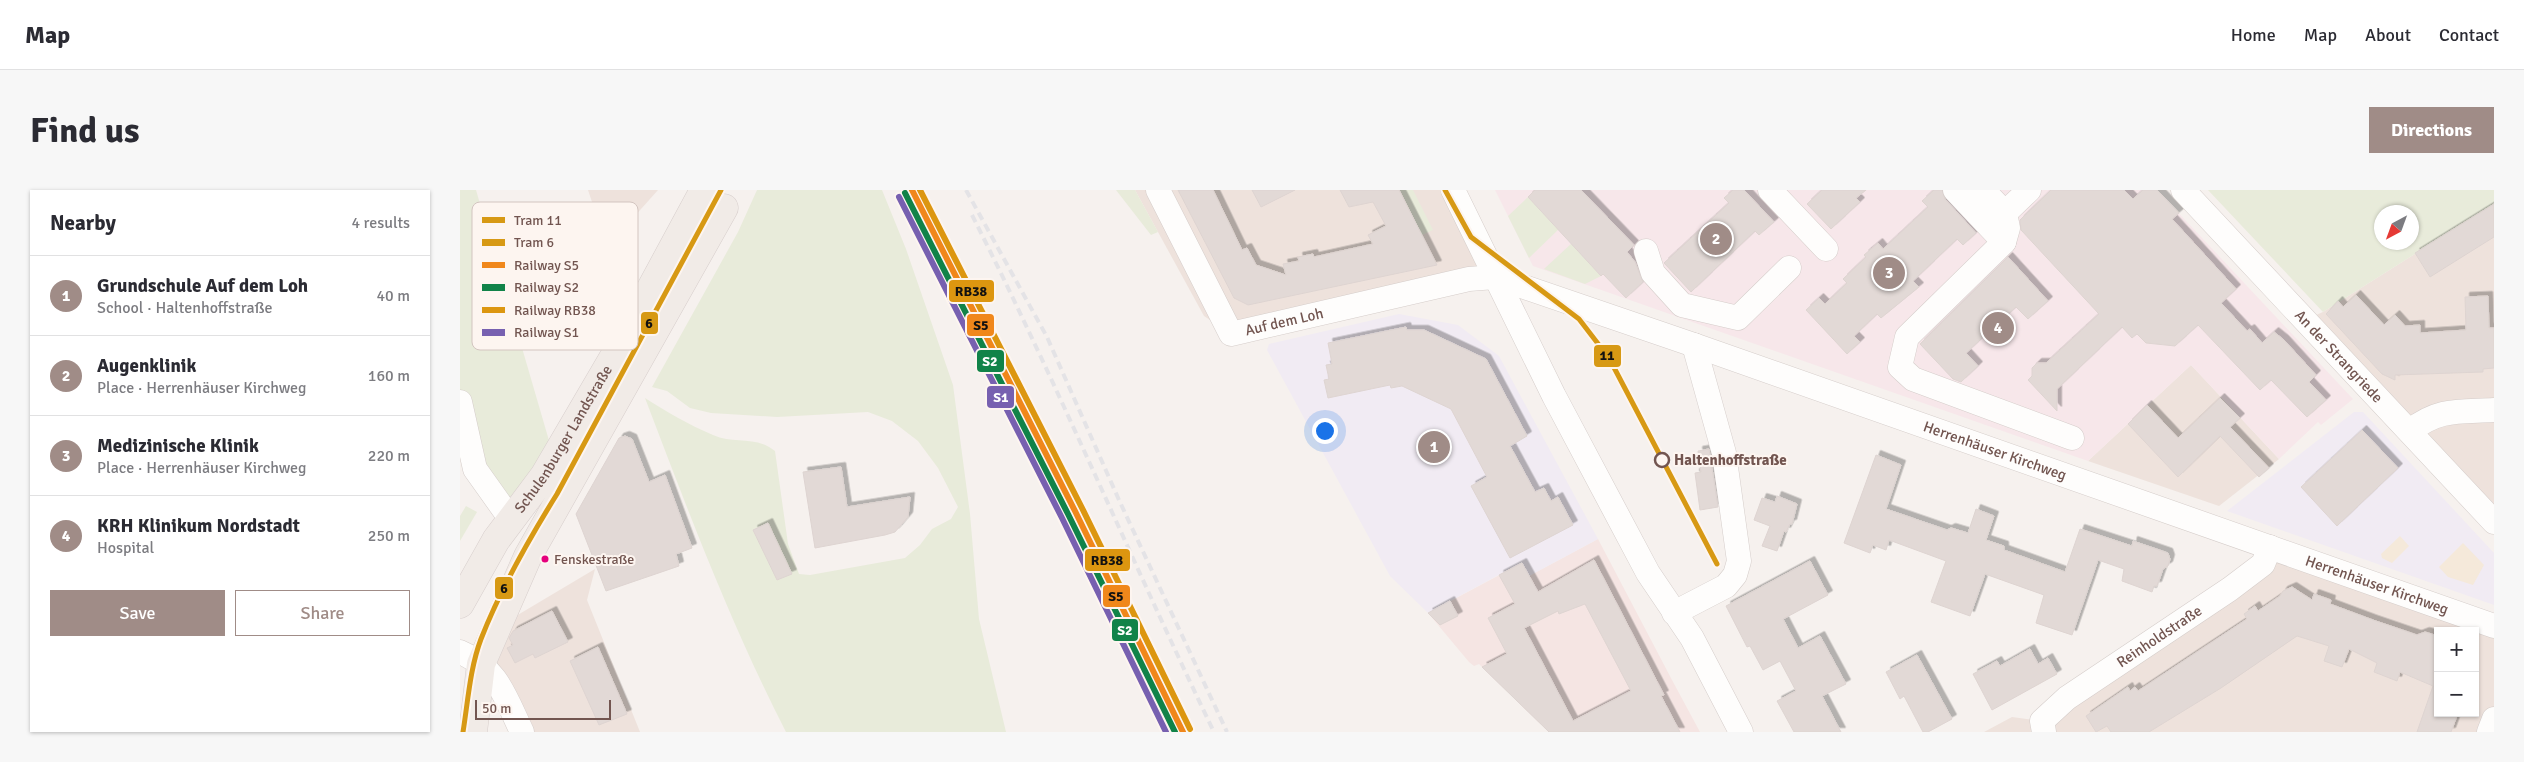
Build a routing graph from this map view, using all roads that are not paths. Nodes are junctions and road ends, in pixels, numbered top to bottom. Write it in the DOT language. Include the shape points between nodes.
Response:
graph roads {
  1 [pos="704,190"];
  2 [pos="1158,190"];
  3 [pos="1452,190"];
  4 [pos="1770,190"];
  5 [pos="1955,190"];
  6 [pos="1983,190"];
  7 [pos="2029,190"];
  8 [pos="2183,190"];
  9 [pos="724,208"];
  10 [pos="2005,213"];
  11 [pos="2004,242"];
  12 [pos="1826,250"];
  13 [pos="1646,251"];
  14 [pos="1790,268"];
  15 [pos="1495,277"];
  16 [pos="638,312"];
  17 [pos="1694,345"];
  18 [pos="618,350"];
  19 [pos="460,402"];
  20 [pos="2494,410"];
  21 [pos="2410,431"];
  22 [pos="2072,438"];
  23 [pos="512,521"];
  24 [pos="2494,522"];
  25 [pos="2270,547"];
  26 [pos="460,604"];
  27 [pos="1674,613"];
  28 [pos="2494,626"];
  29 [pos="470,658"];
  30 [pos="2494,718"];
  31 [pos="2043,727"];
  32 [pos="473,732"];
  33 [pos="522,732"];
  34 [pos="1741,732"];
  35 [pos="2489,732"];
  1 -- 16 [label="main road, Schulenburger Landstraße"];
  2 -- 15 [label="street, Auf dem Loh" via="1231,334 1469,279"];
  3 -- 15 [label="street"];
  4 -- 12 [label="street"];
  5 -- 11 [label="street"];
  6 -- 10 [label="street"];
  7 -- 10 [label="street"];
  8 -- 21 [label="street, An der Strangriede"];
  9 -- 29 [label="main road, Schulenburger Landstraße"];
  10 -- 11 [label="street" via="2008,228"];
  11 -- 22 [label="street" via="1908,337 1900,367 1913,379"];
  13 -- 14 [label="street" via="1653,273 1682,304 1738,318"];
  15 -- 17 [label="street, Herrenhäuser Kirchweg"];
  15 -- 27 [label="street" via="1648,573"];
  17 -- 25 [label="street, Herrenhäuser Kirchweg"];
  17 -- 27 [label="street" via="1724,453 1739,561 1735,575 1726,586"];
  18 -- 23 [label="main road, Schulenburger Landstraße" via="544,476"];
  19 -- 23 [label="street" via="474,469"];
  20 -- 21 [label="street" via="2439,413"];
  21 -- 24 [label="street, An der Strangriede"];
  23 -- 26 [label="main road, Schulenburger Landstraße" via="496,540"];
  25 -- 28 [label="street, Herrenhäuser Kirchweg"];
  25 -- 31 [label="street, Reinholdstraße" via="2263,564 2067,698"];
  27 -- 34 [label="street" via="1692,638"];
  29 -- 32 [label="main road, Schulenburger Landstraße"];
  29 -- 33 [label="street" via="497,679"];
  30 -- 35 [label="street"];
}
